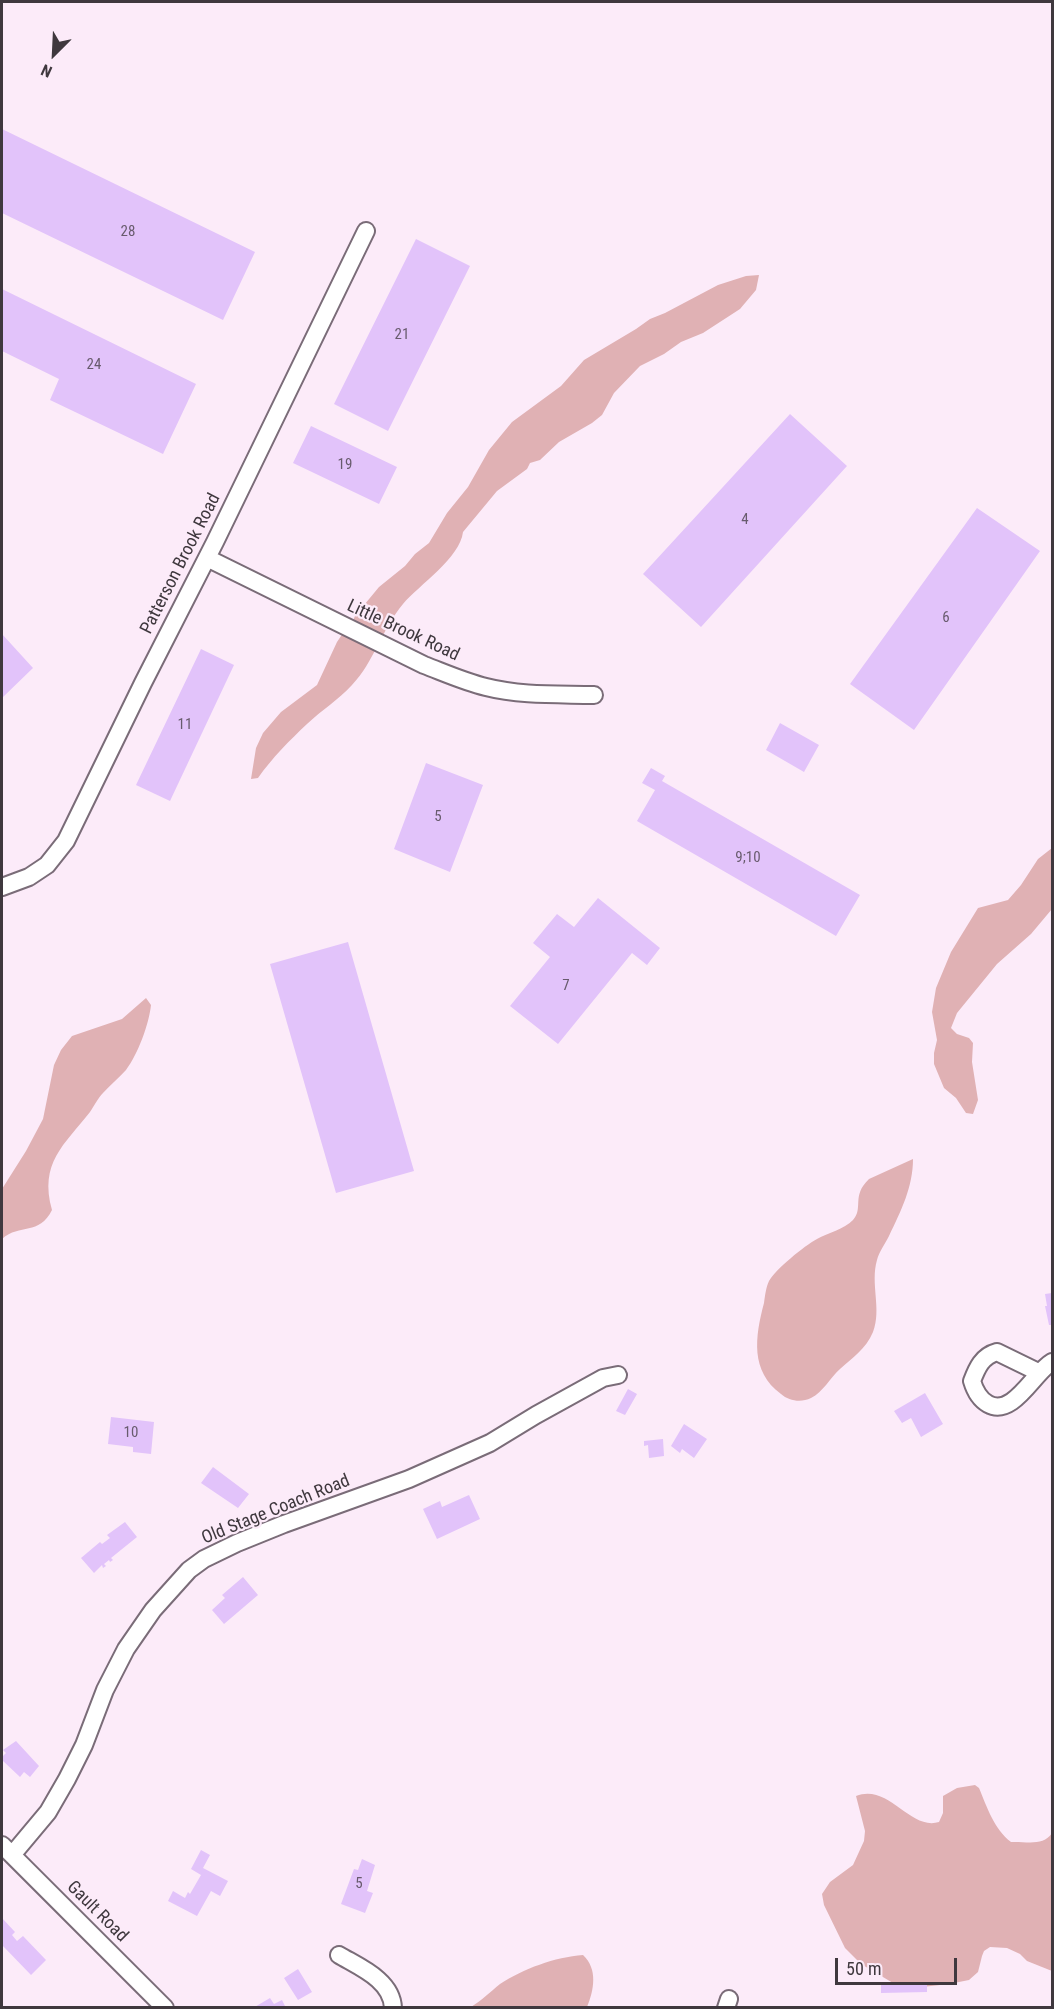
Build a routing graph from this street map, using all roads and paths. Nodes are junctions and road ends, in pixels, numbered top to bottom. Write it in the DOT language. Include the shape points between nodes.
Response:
graph roads {
  1 [pos="366,231"];
  2 [pos="207,558"];
  3 [pos="594,695"];
  4 [pos="2,887"];
  5 [pos="1053,1362"];
  6 [pos="1038,1372"];
  7 [pos="618,1375"];
  8 [pos="7,1850"];
  9 [pos="339,1955"];
  10 [pos="165,2007"];
  11 [pos="393,2007"];
  1 -- 2 [label="street, Patterson Brook Road"];
  2 -- 3 [label="street, Little Brook Road" via="461,680 512,692"];
  2 -- 4 [label="street, Patterson Brook Road" via="66,841 47,865"];
  5 -- 6 [label="street"];
  7 -- 8 [label="street, Old Stage Coach Road" via="603,1378 489,1443 409,1479 237,1543 189,1570 153,1610 126,1649 84,1745 48,1812"];
  8 -- 10 [label="street, Gault Road"];
  9 -- 11 [label="street" via="387,1988"];
}
